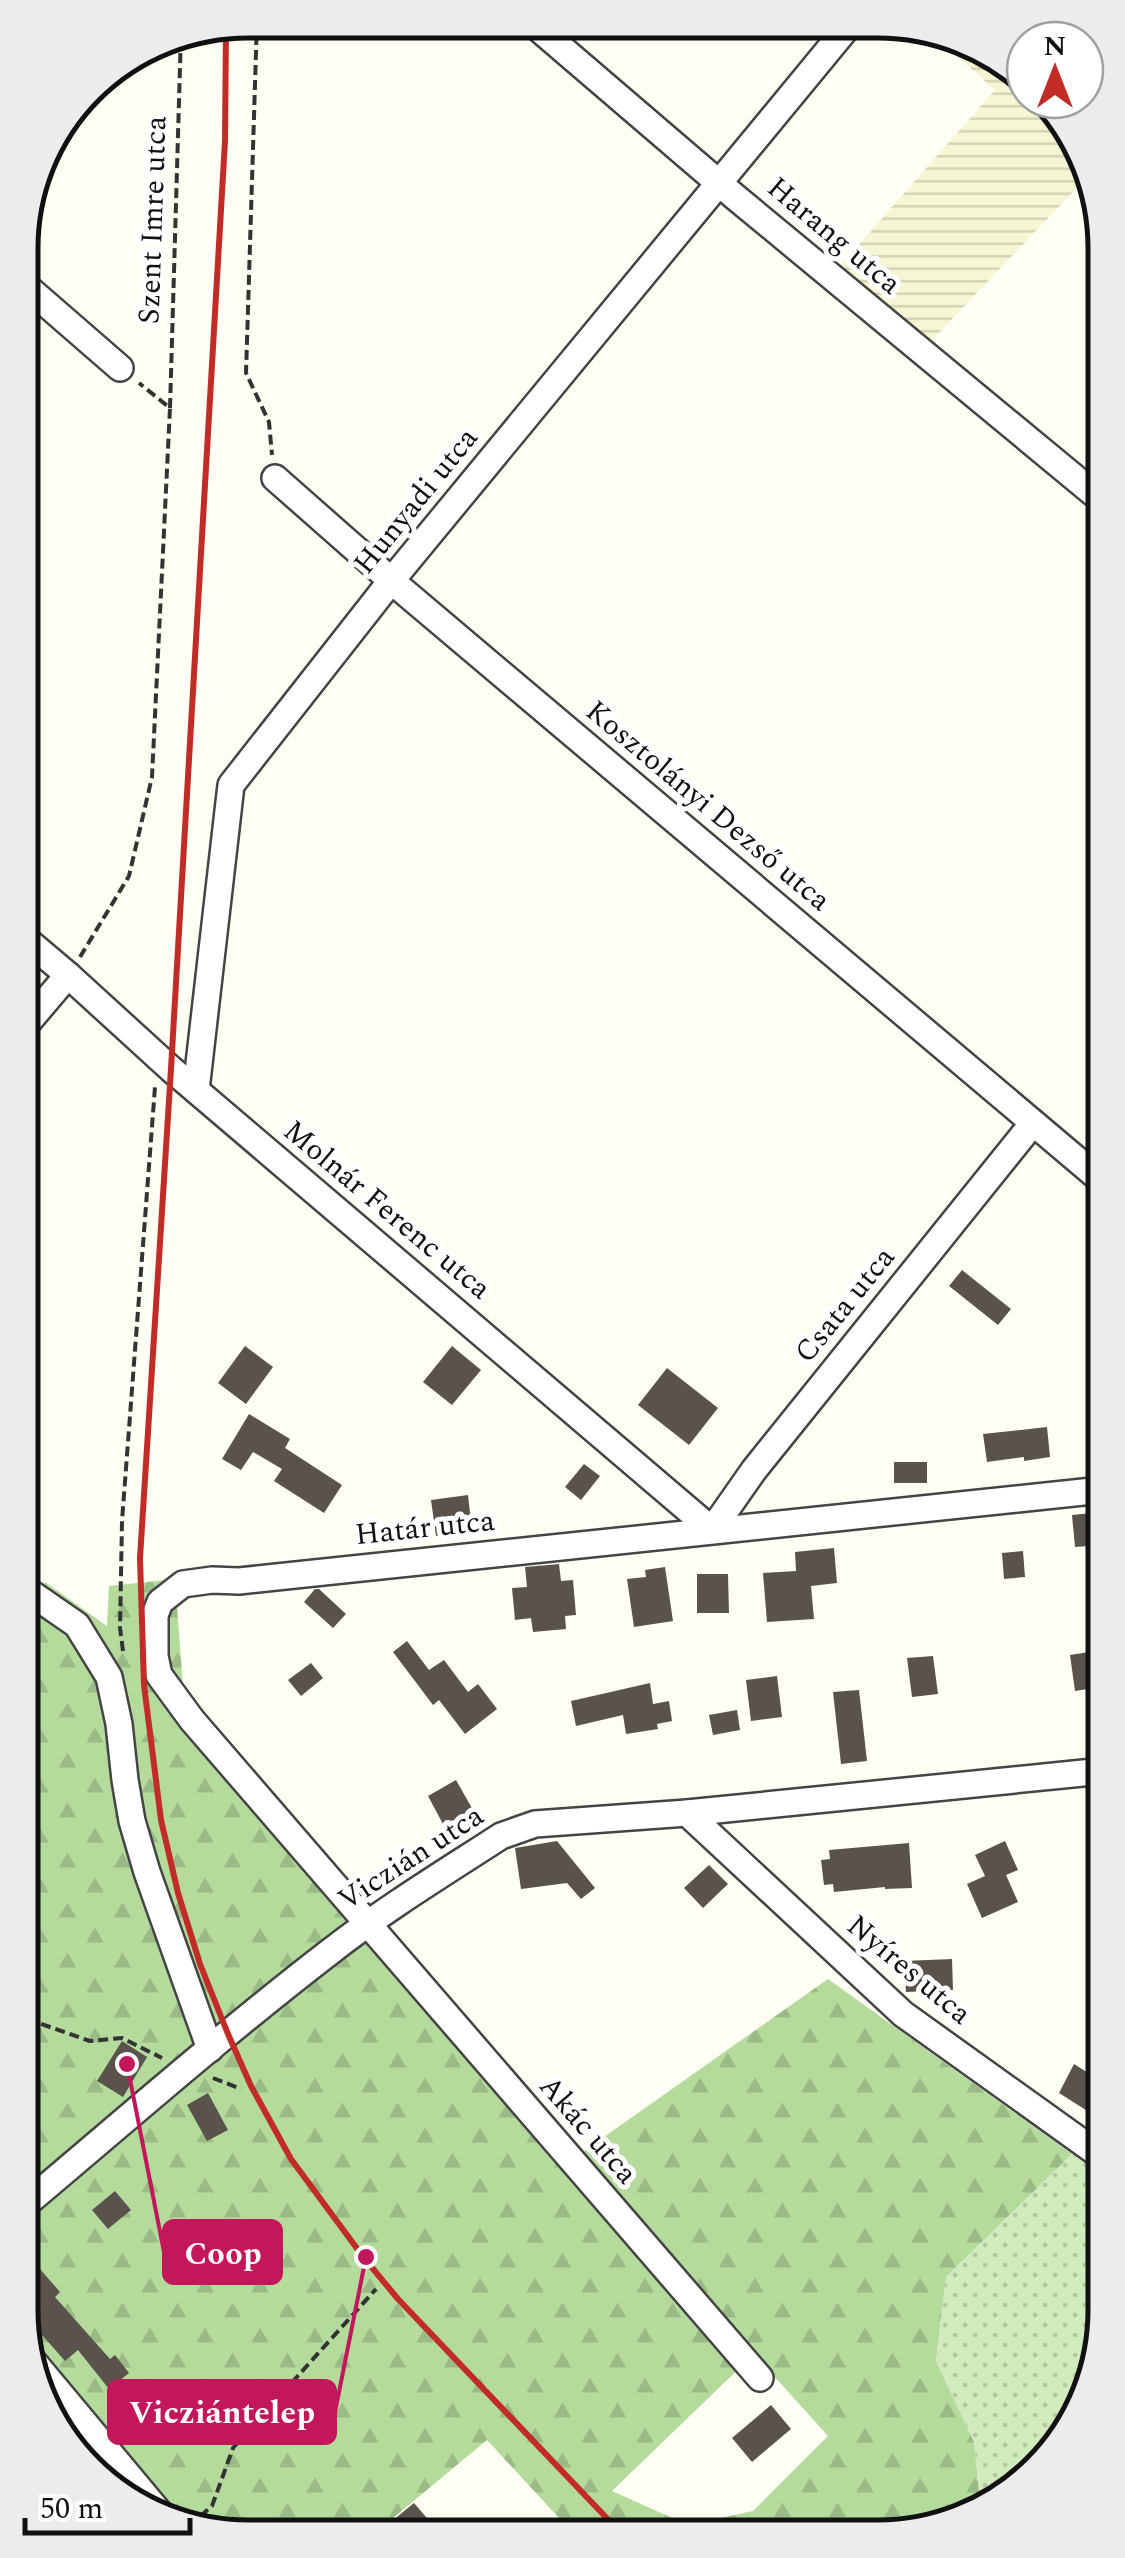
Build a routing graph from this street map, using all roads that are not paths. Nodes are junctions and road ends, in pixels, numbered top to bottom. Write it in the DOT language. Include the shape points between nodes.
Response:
graph roads {
  1 [pos="549,38"];
  2 [pos="838,38"];
  3 [pos="719,183"];
  4 [pos="38,297"];
  5 [pos="120,368"];
  6 [pos="275,478"];
  7 [pos="1088,489"];
  8 [pos="392,581"];
  9 [pos="38,949"];
  10 [pos="68,974"];
  11 [pos="38,1010"];
  12 [pos="196,1090"];
  13 [pos="1033,1123"];
  14 [pos="1088,1169"];
  15 [pos="1087,1491"];
  16 [pos="712,1530"];
  17 [pos="38,1598"];
  18 [pos="1087,1772"];
  19 [pos="687,1813"];
  20 [pos="367,1924"];
  21 [pos="210,2049"];
  22 [pos="1087,2146"];
  23 [pos="38,2195"];
  24 [pos="760,2378"];
  25 [pos="50,2380"];
  26 [pos="143,2492"];
  1 -- 3 [label="street, Harang utca"];
  2 -- 3 [label="street, Hunyadi utca"];
  3 -- 7 [label="street, Harang utca"];
  3 -- 8 [label="street, Hunyadi utca"];
  4 -- 5 [label="street"];
  6 -- 8 [label="street, Kosztolányi Dezső utca"];
  8 -- 12 [label="street, Hunyadi utca" via="231,785"];
  8 -- 13 [label="street, Kosztolányi Dezső utca"];
  9 -- 10 [label="street, Molnár Ferenc utca"];
  10 -- 11 [label="street"];
  10 -- 12 [label="street, Molnár Ferenc utca"];
  12 -- 16 [label="street, Molnár Ferenc utca"];
  13 -- 14 [label="street, Kosztolányi Dezső utca"];
  13 -- 16 [label="street, Csata utca"];
  15 -- 16 [label="street, Határ utca"];
  16 -- 20 [label="street, Határ utca" via="212,1580 183,1584 160,1602 158,1676"];
  17 -- 21 [label="street" via="77,1625 110,1677 132,1821"];
  18 -- 19 [label="street, Viczián utca"];
  19 -- 20 [label="street, Viczián utca" via="514,1829"];
  19 -- 22 [label="street, Nyíres utca" via="903,2014"];
  20 -- 21 [label="street, Viczián utca"];
  20 -- 24 [label="street, Akác utca"];
  21 -- 23 [label="street, Viczián utca"];
  25 -- 26 [label="street"];
}
